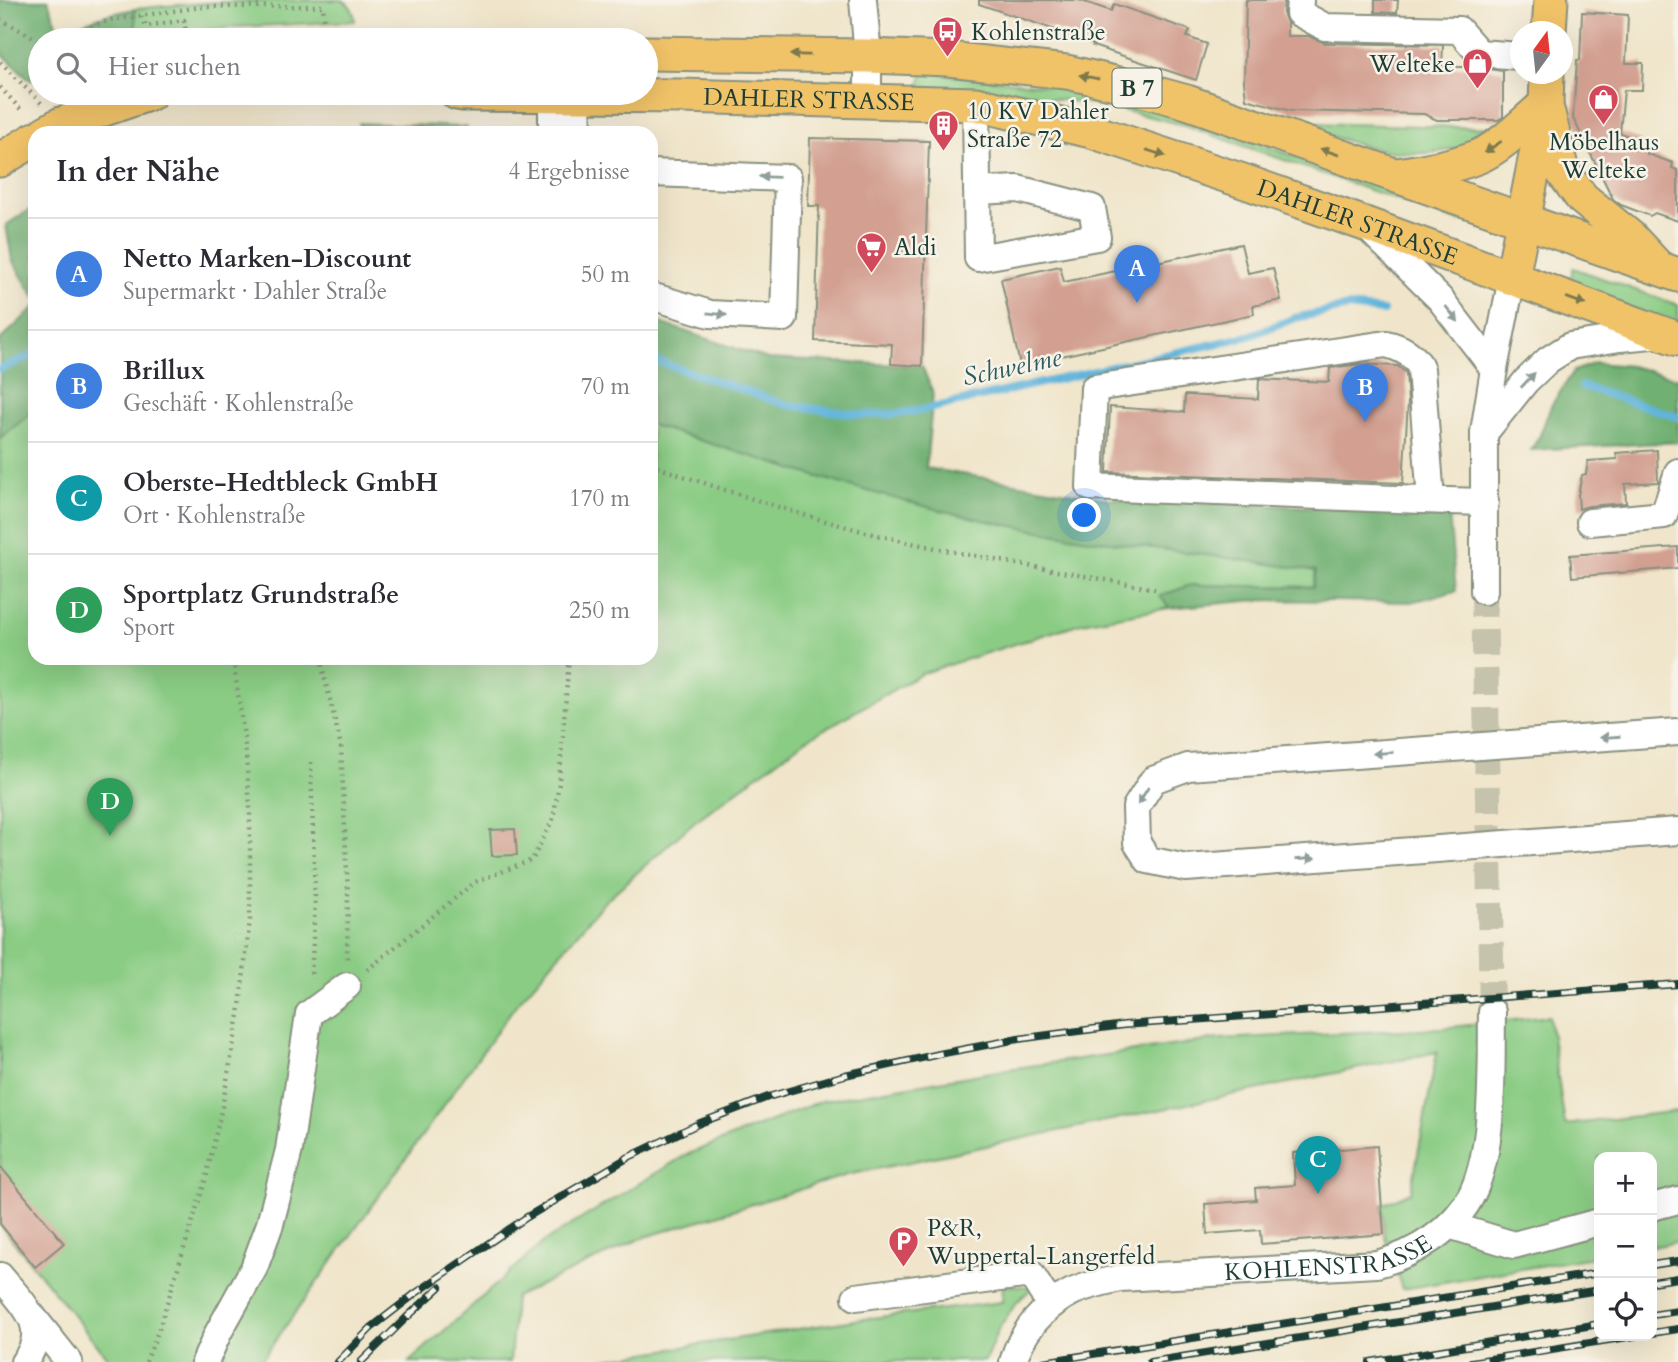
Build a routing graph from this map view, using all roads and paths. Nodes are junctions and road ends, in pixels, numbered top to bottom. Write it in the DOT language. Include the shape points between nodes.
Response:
graph roads {
  1 [pos="863,0"];
  2 [pos="1300,0"];
  3 [pos="1551,0"];
  4 [pos="142,16"];
  5 [pos="0,19"];
  6 [pos="1550,21"];
  7 [pos="87,28"];
  8 [pos="185,28"];
  9 [pos="325,28"];
  10 [pos="28,34"];
  11 [pos="658,53"];
  12 [pos="1510,55"];
  13 [pos="868,56"];
  14 [pos="0,62"];
  15 [pos="23,85"];
  16 [pos="1546,89"];
  17 [pos="658,96"];
  18 [pos="868,101"];
  19 [pos="976,103"];
  20 [pos="117,105"];
  21 [pos="558,105"];
  22 [pos="565,105"];
  23 [pos="57,126"];
  24 [pos="553,126"];
  25 [pos="575,126"];
  26 [pos="28,143"];
  27 [pos="0,160"];
  28 [pos="658,173"];
  29 [pos="1394,175"];
  30 [pos="977,191"];
  31 [pos="1523,220"];
  32 [pos="1365,224"];
  33 [pos="1668,272"];
  34 [pos="1512,278"];
  35 [pos="658,298"];
  36 [pos="1671,337"];
  37 [pos="1494,369"];
  38 [pos="1485,432"];
  39 [pos="658,467"];
  40 [pos="1678,472"];
  41 [pos="1431,500"];
  42 [pos="1485,502"];
  43 [pos="1590,522"];
  44 [pos="1160,590"];
  45 [pos="1484,591"];
  46 [pos="234,665"];
  47 [pos="322,665"];
  48 [pos="568,665"];
  49 [pos="1678,732"];
  50 [pos="311,762"];
  51 [pos="1678,831"];
  52 [pos="347,986"];
  53 [pos="1492,1012"];
  54 [pos="309,1014"];
  55 [pos="1678,1200"];
  56 [pos="1657,1206"];
  57 [pos="1594,1223"];
  58 [pos="1449,1225"];
  59 [pos="0,1276"];
  60 [pos="856,1297"];
  61 [pos="1053,1304"];
  62 [pos="33,1317"];
  63 [pos="1015,1357"];
  64 [pos="24,1362"];
  65 [pos="69,1362"];
  66 [pos="146,1362"];
  67 [pos="205,1362"];
  1 -- 13 [label="street"];
  2 -- 12 [label="street" via="1299,13 1325,27 1459,30 1479,53"];
  3 -- 6 [label="main road"];
  4 -- 7 [label="path"];
  4 -- 8 [label="path" via="146,26 184,20"];
  4 -- 9 [label="path" via="201,7 323,6"];
  5 -- 10 [label="path"];
  13 -- 11 [label="main road, DAHLER STRASSE / B 7, one-way"];
  13 -- 18 [label="street"];
  29 -- 13 [label="main road, DAHLER STRASSE / B 7, one-way" via="1187,102 1128,86 1053,71"];
  14 -- 15 [label="path"];
  16 -- 29 [label="main road, one-way" via="1495,146 1478,157"];
  16 -- 31 [label="main road"];
  16 -- 33 [label="main road" via="1562,171 1582,198"];
  17 -- 18 [label="main road, DAHLER STRASSE / B 7"];
  18 -- 19 [label="main road, DAHLER STRASSE / B 7"];
  19 -- 30 [label="street"];
  19 -- 32 [label="main road, DAHLER STRASSE / B 7, one-way" via="1091,131"];
  20 -- 23 [label="main road"];
  21 -- 24 [label="street"];
  22 -- 25 [label="street"];
  26 -- 27 [label="main road"];
  35 -- 28 [label="street, one-way" via="710,314 784,318 788,178"];
  29 -- 31 [label="main road, DAHLER STRASSE / B 7"];
  30 -- 30 [label="street" via="978,258 1097,237 1092,208 1018,189"];
  31 -- 33 [label="main road, B 7"];
  31 -- 34 [label="main road"];
  32 -- 34 [label="main road, DAHLER STRASSE / B 7"];
  32 -- 37 [label="street, one-way" via="1440,299"];
  34 -- 36 [label="main road, B 7, one-way"];
  34 -- 37 [label="street"];
  38 -- 36 [label="street, one-way" via="1525,381 1570,346 1620,338"];
  37 -- 38 [label="street"];
  38 -- 42 [label="street"];
  39 -- 44 [label="path" via="912,543"];
  40 -- 43 [label="street" via="1664,515"];
  41 -- 41 [label="street" via="1421,369 1399,347 1386,344 1094,388 1090,487"];
  41 -- 42 [label="street"];
  42 -- 45 [label="street"];
  46 -- 66 [label="path" via="250,805 250,919 239,1014 206,1178"];
  47 -- 52 [label="path" via="341,746"];
  48 -- 52 [label="path" via="559,783 552,819 533,860 475,882"];
  49 -- 51 [label="street, one-way" via="1188,767 1153,780 1136,807 1137,843 1147,860 1186,868"];
  50 -- 54 [label="path" via="315,901"];
  52 -- 54 [label="street"];
  53 -- 58 [label="street, KOHLENSTRASSE" via="1491,1105 1483,1159 1473,1192"];
  54 -- 67 [label="street" via="289,1150 270,1224 254,1268"];
  55 -- 56 [label="street"];
  57 -- 58 [label="street" via="1514,1245"];
  58 -- 61 [label="street, KOHLENSTRASSE" via="1414,1250 1377,1264 1120,1278 1091,1285"];
  59 -- 62 [label="street"];
  60 -- 61 [label="street" via="1031,1274"];
  61 -- 63 [label="street, KOHLENSTRASSE" via="1028,1329"];
  62 -- 64 [label="street" via="35,1343"];
  62 -- 65 [label="street"];
}
